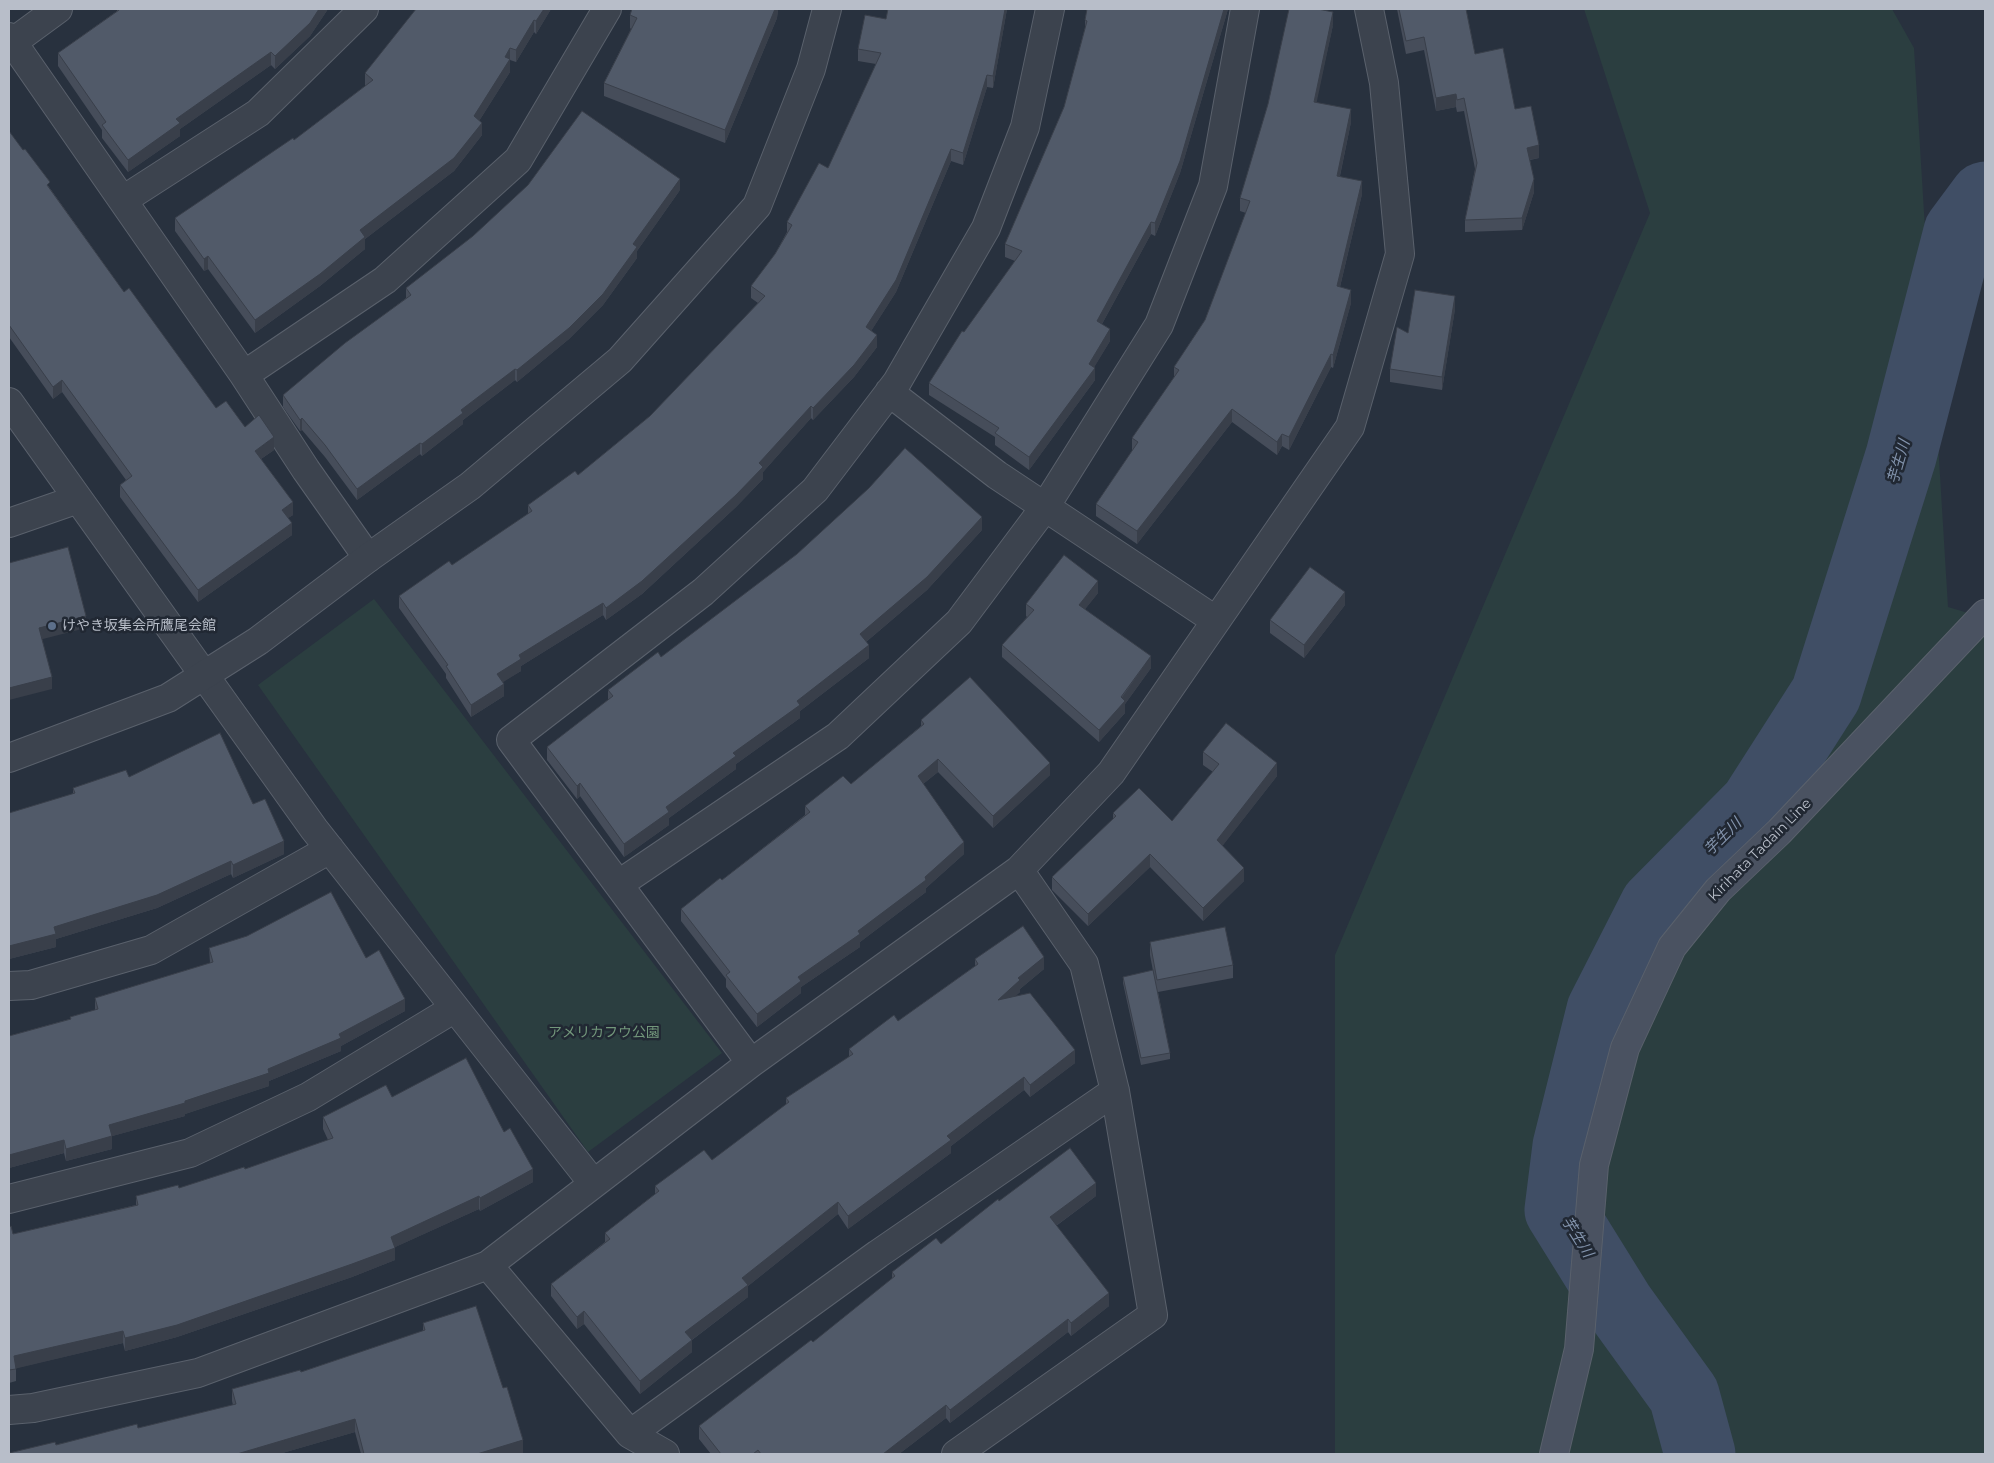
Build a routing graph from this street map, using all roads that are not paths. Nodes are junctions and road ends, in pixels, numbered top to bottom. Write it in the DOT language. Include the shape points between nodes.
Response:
graph roads {
  1 [pos="58,9"];
  2 [pos="364,9"];
  3 [pos="607,9"];
  4 [pos="827,9"];
  5 [pos="1050,9"];
  6 [pos="1245,9"];
  7 [pos="1370,9"];
  8 [pos="11,39"];
  9 [pos="123,200"];
  10 [pos="244,375"];
  11 [pos="889,392"];
  12 [pos="9,402"];
  13 [pos="78,499"];
  14 [pos="1045,507"];
  15 [pos="9,524"];
  16 [pos="368,558"];
  17 [pos="1985,614"];
  18 [pos="1214,620"];
  19 [pos="204,674"];
  20 [pos="9,758"];
  21 [pos="330,848"];
  22 [pos="1019,870"];
  23 [pos="618,884"];
  24 [pos="9,986"];
  25 [pos="456,1008"];
  26 [pos="751,1063"];
  27 [pos="1115,1091"];
  28 [pos="594,1183"];
  29 [pos="9,1199"];
  30 [pos="488,1265"];
  31 [pos="9,1410"];
  32 [pos="630,1434"];
  33 [pos="664,1454"];
  34 [pos="956,1454"];
  35 [pos="1554,1454"];
  1 -- 8 [label="street"];
  2 -- 9 [label="street" via="258,113"];
  3 -- 10 [label="street" via="518,160 385,280"];
  4 -- 16 [label="street" via="811,69 756,206 620,360 470,486"];
  5 -- 11 [label="street" via="1025,127 986,228"];
  6 -- 14 [label="street" via="1213,186 1160,325"];
  7 -- 18 [label="street" via="1384,83 1400,254 1350,427"];
  8 -- 9 [label="street"];
  9 -- 10 [label="street"];
  10 -- 16 [label="street"];
  11 -- 14 [label="street" via="997,475"];
  11 -- 23 [label="street" via="808,497 703,592 511,740"];
  12 -- 13 [label="street"];
  13 -- 15 [label="street"];
  13 -- 19 [label="street"];
  14 -- 18 [label="street"];
  14 -- 23 [label="street" via="959,622 838,736"];
  16 -- 19 [label="street" via="258,641"];
  17 -- 35 [label="main road, Kirihata Tadain Line" via="1779,832 1718,890 1672,947 1625,1048 1594,1165 1579,1349"];
  18 -- 22 [label="street" via="1111,773"];
  19 -- 20 [label="street" via="168,698"];
  19 -- 21 [label="street"];
  21 -- 24 [label="street" via="151,950 31,985"];
  21 -- 25 [label="street"];
  22 -- 26 [label="street"];
  22 -- 27 [label="street" via="1084,964"];
  23 -- 26 [label="street"];
  25 -- 28 [label="street"];
  25 -- 29 [label="street" via="308,1097 190,1153"];
  26 -- 28 [label="street"];
  27 -- 32 [label="street" via="878,1254"];
  27 -- 34 [label="street" via="1153,1315"];
  28 -- 30 [label="street"];
  30 -- 31 [label="street" via="198,1373 33,1408"];
  30 -- 32 [label="street"];
  32 -- 33 [label="street"];
}
